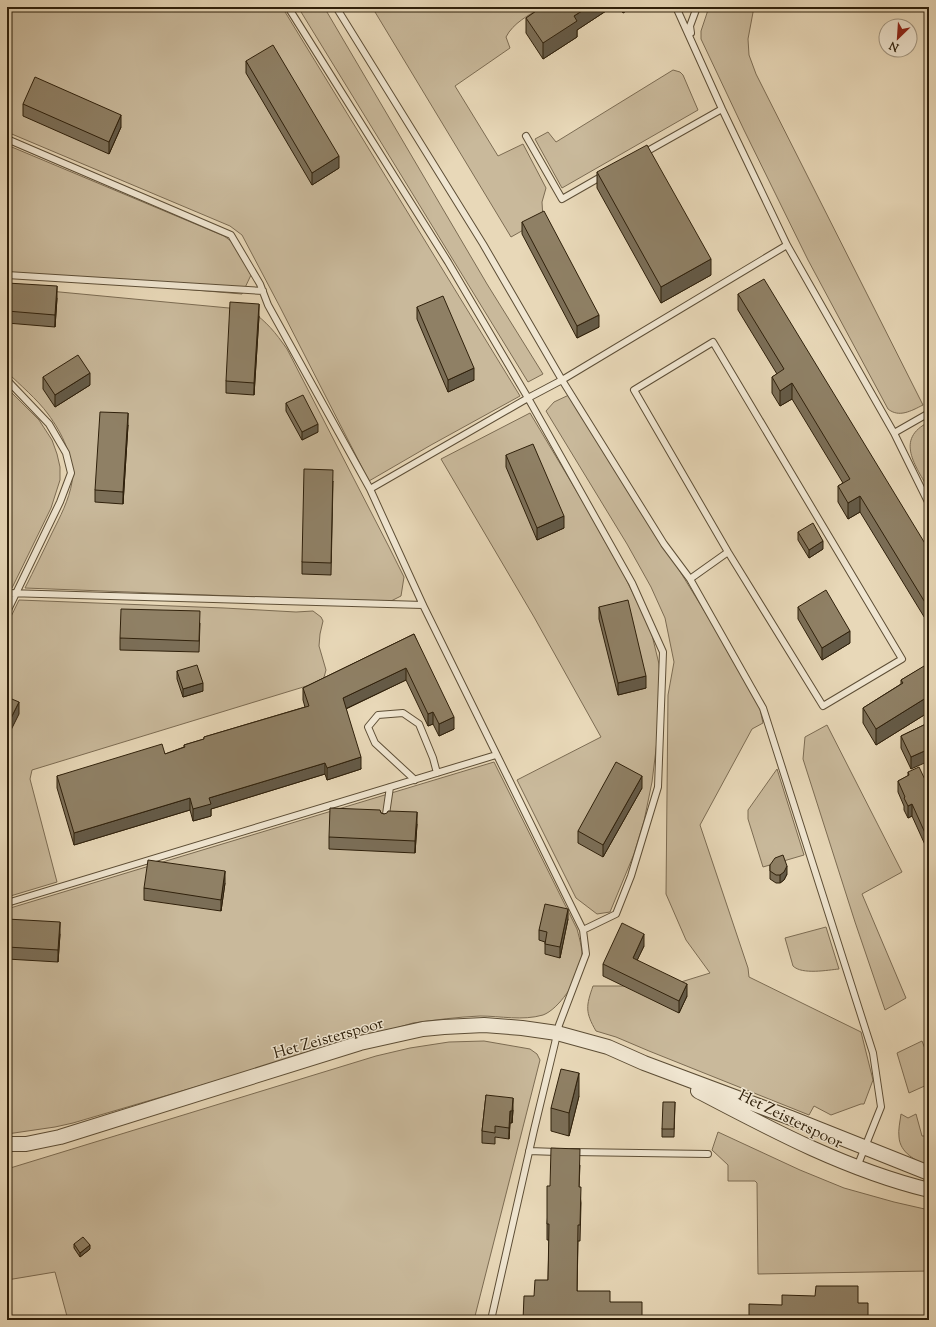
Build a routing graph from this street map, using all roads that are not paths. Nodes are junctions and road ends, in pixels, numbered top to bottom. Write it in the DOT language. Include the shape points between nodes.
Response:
graph roads {
  1 [pos="288,7"];
  2 [pos="336,7"];
  3 [pos="676,7"];
  4 [pos="697,7"];
  5 [pos="692,40"];
  6 [pos="722,109"];
  7 [pos="526,136"];
  8 [pos="7,139"];
  9 [pos="635,158"];
  10 [pos="609,173"];
  11 [pos="787,245"];
  12 [pos="7,275"];
  13 [pos="263,291"];
  14 [pos="7,380"];
  15 [pos="562,380"];
  16 [pos="528,398"];
  17 [pos="929,413"];
  18 [pos="894,433"];
  19 [pos="370,489"];
  20 [pos="929,504"];
  21 [pos="728,552"];
  22 [pos="690,579"];
  23 [pos="7,593"];
  24 [pos="16,593"];
  25 [pos="423,605"];
  26 [pos="7,612"];
  27 [pos="496,755"];
  28 [pos="437,773"];
  29 [pos="415,780"];
  30 [pos="390,787"];
  31 [pos="384,822"];
  32 [pos="7,903"];
  33 [pos="583,930"];
  34 [pos="557,1033"];
  35 [pos="644,1063"];
  36 [pos="7,1144"];
  37 [pos="26,1144"];
  38 [pos="866,1148"];
  39 [pos="529,1151"];
  40 [pos="7,1152"];
  41 [pos="708,1154"];
  42 [pos="857,1168"];
  43 [pos="929,1173"];
  44 [pos="929,1190"];
  45 [pos="491,1320"];
  1 -- 16 [label="lane" via="448,262"];
  2 -- 15 [label="lane" via="483,244"];
  3 -- 5 [label="lane"];
  4 -- 5 [label="lane" via="690,26"];
  5 -- 6 [label="lane"];
  6 -- 9 [label="lane"];
  6 -- 11 [label="lane"];
  7 -- 10 [label="lane" via="562,199"];
  8 -- 13 [label="lane" via="231,235"];
  11 -- 15 [label="lane"];
  11 -- 18 [label="lane"];
  12 -- 13 [label="lane"];
  13 -- 19 [label="lane" via="268,305"];
  14 -- 24 [label="lane" via="49,424 66,453 71,473 60,502"];
  15 -- 16 [label="lane"];
  15 -- 22 [label="lane" via="664,544"];
  16 -- 19 [label="lane"];
  16 -- 33 [label="lane" via="632,583 663,652 658,787 631,876 616,914"];
  17 -- 18 [label="lane"];
  18 -- 20 [label="lane"];
  19 -- 25 [label="lane"];
  21 -- 21 [label="lane" via="634,390 713,342 902,659 823,706"];
  21 -- 22 [label="lane"];
  22 -- 38 [label="lane" via="763,708 874,1053 881,1107"];
  23 -- 24 [label="lane"];
  24 -- 25 [label="lane"];
  24 -- 26 [label="lane"];
  25 -- 27 [label="lane"];
  27 -- 28 [label="lane"];
  27 -- 33 [label="lane"];
  28 -- 29 [label="lane"];
  28 -- 29 [label="lane" via="419,724 403,712 378,715 368,727 376,743"];
  29 -- 30 [label="lane"];
  30 -- 31 [label="lane"];
  30 -- 32 [label="lane"];
  33 -- 34 [label="lane" via="586,954"];
  34 -- 35 [label="street, Het Zeisterspoor" via="608,1047"];
  34 -- 37 [label="street, Het Zeisterspoor" via="484,1025 444,1027 392,1036 360,1043 60,1137"];
  34 -- 39 [label="lane"];
  35 -- 38 [label="street, Het Zeisterspoor"];
  35 -- 42 [label="street, Het Zeisterspoor" via="782,1135"];
  36 -- 37 [label="street, Het Zeisterspoor"];
  37 -- 40 [label="street, Het Zeisterspoor"];
  38 -- 42 [label="lane"];
  38 -- 43 [label="street, Het Zeisterspoor"];
  39 -- 41 [label="lane"];
  39 -- 45 [label="lane"];
  42 -- 44 [label="street, Het Zeisterspoor"];
}
